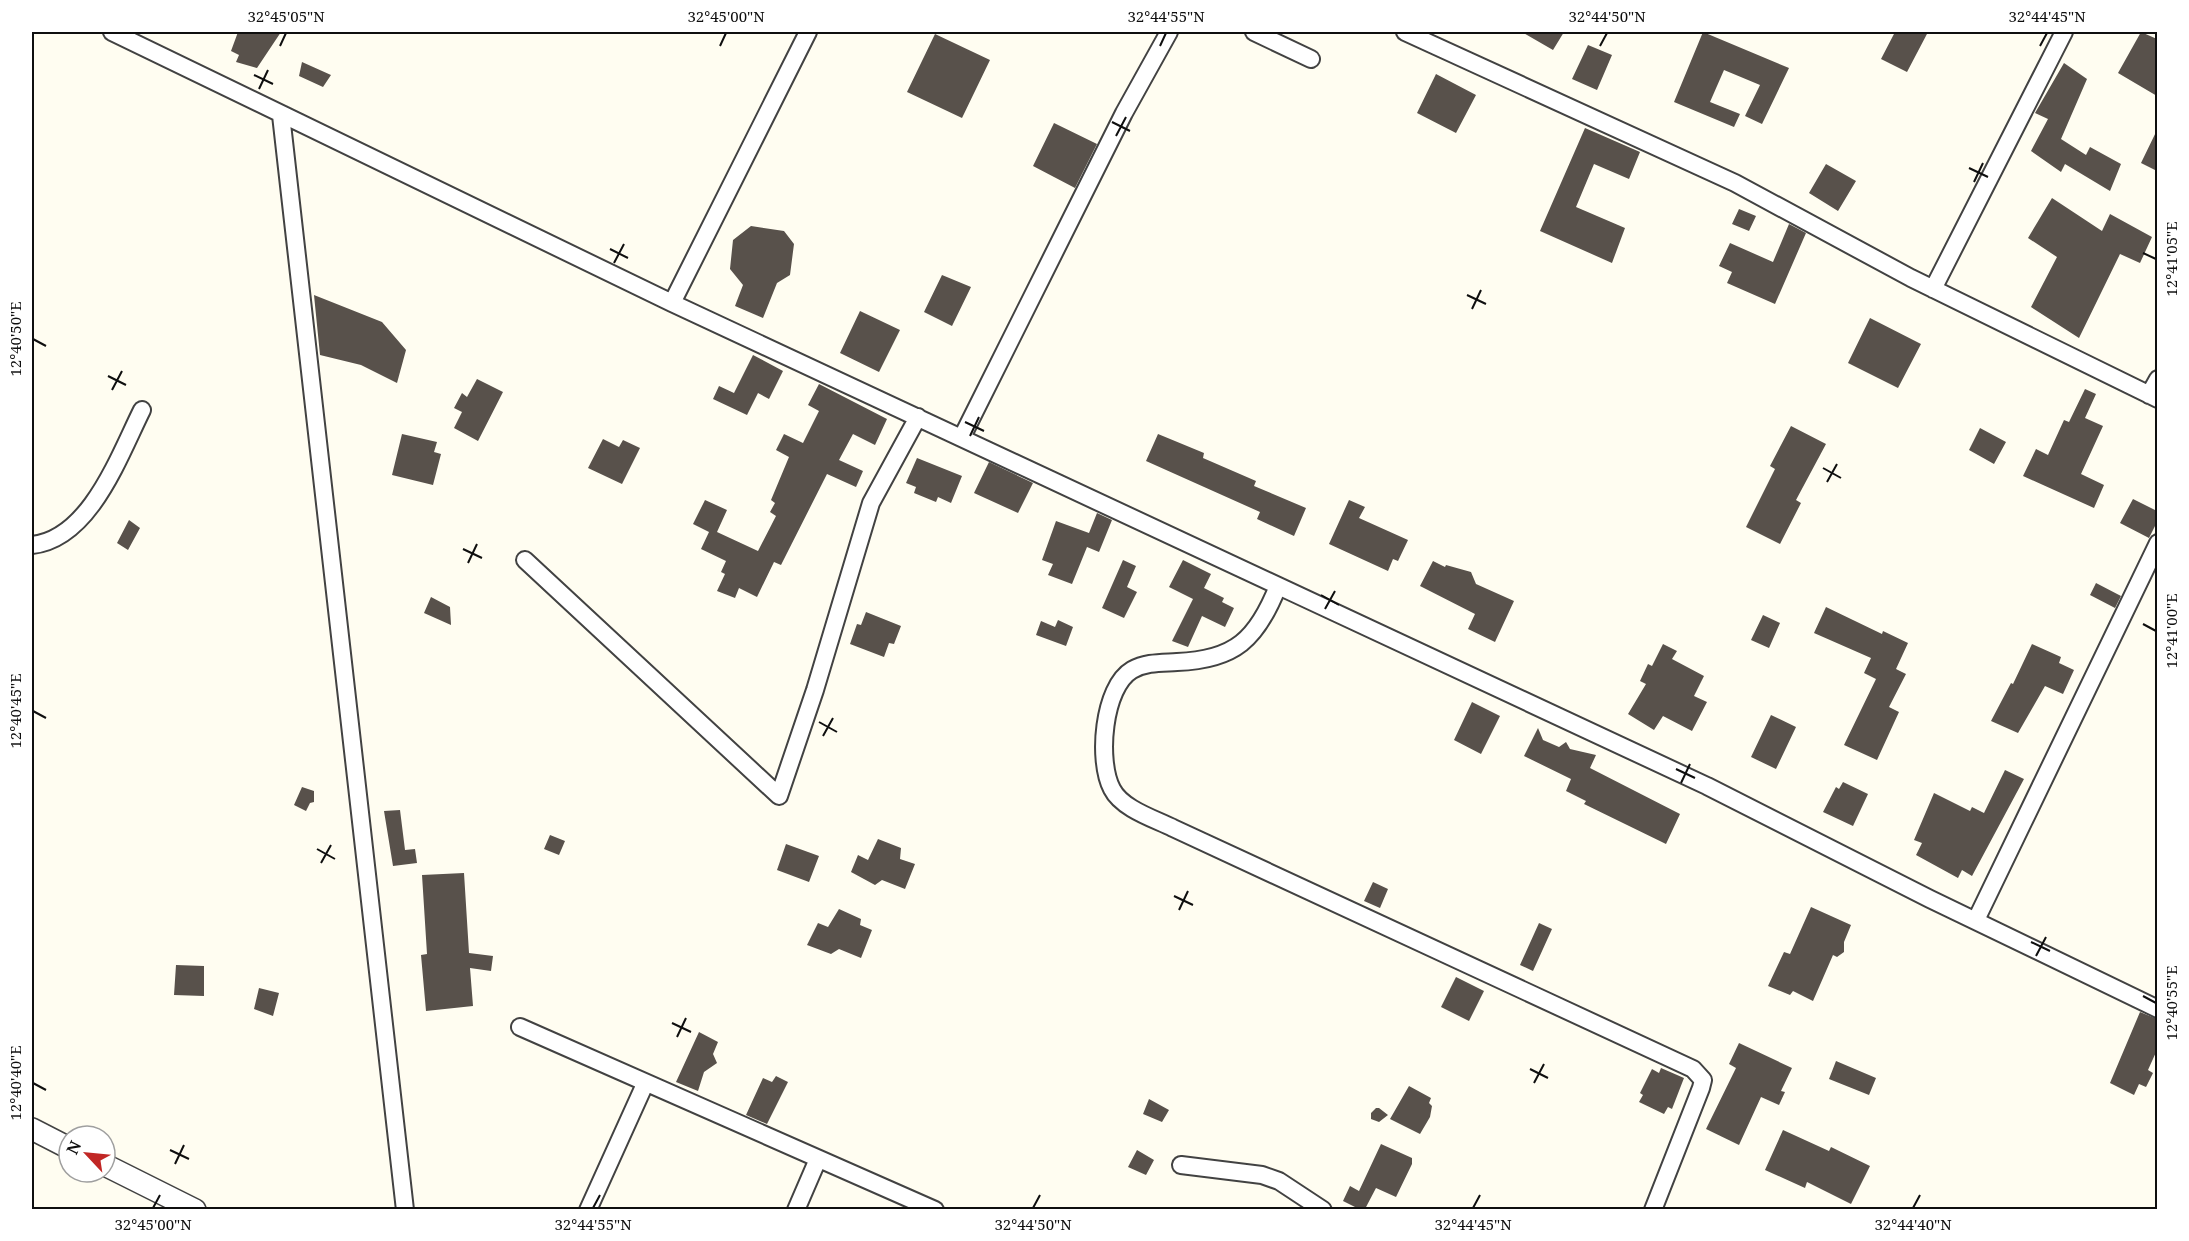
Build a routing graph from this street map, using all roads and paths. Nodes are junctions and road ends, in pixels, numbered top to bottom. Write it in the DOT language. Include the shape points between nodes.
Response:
graph roads {
  1 [pos="112,32"];
  2 [pos="808,32"];
  3 [pos="1169,32"];
  4 [pos="1254,32"];
  5 [pos="1404,32"];
  6 [pos="2064,32"];
  7 [pos="1311,58"];
  8 [pos="281,115"];
  9 [pos="1933,289"];
  10 [pos="672,303"];
  11 [pos="2157,379"];
  12 [pos="2153,397"];
  13 [pos="142,410"];
  14 [pos="918,417"];
  15 [pos="962,437"];
  16 [pos="2157,543"];
  17 [pos="32,545"];
  18 [pos="525,560"];
  19 [pos="1278,586"];
  20 [pos="1976,920"];
  21 [pos="2157,1009"];
  22 [pos="520,1027"];
  23 [pos="645,1084"];
  24 [pos="32,1129"];
  25 [pos="57,1142"];
  26 [pos="818,1159"];
  27 [pos="1181,1165"];
  28 [pos="117,1171"];
  29 [pos="195,1209"];
  30 [pos="405,1209"];
  31 [pos="588,1209"];
  32 [pos="796,1209"];
  33 [pos="935,1209"];
  34 [pos="1323,1209"];
  35 [pos="1653,1209"];
  1 -- 8 [label="street"];
  2 -- 10 [label="street"];
  3 -- 15 [label="street" via="1124,113"];
  4 -- 7 [label="street"];
  5 -- 9 [label="street" via="1735,183"];
  6 -- 9 [label="street"];
  8 -- 10 [label="street"];
  8 -- 30 [label="street"];
  9 -- 12 [label="street"];
  10 -- 14 [label="street"];
  11 -- 12 [label="street"];
  13 -- 17 [label="street" via="102,489 84,514 59,536"];
  14 -- 15 [label="street"];
  14 -- 18 [label="street" via="871,503 779,796"];
  15 -- 19 [label="street"];
  16 -- 20 [label="street"];
  19 -- 20 [label="street" via="1707,786"];
  19 -- 35 [label="street" via="1248,639 1223,656 1130,670 1116,691 1105,722 1106,770 1112,790 1136,810 1173,828 1694,1069 1703,1080 1701,1088"];
  20 -- 21 [label="street"];
  22 -- 23 [label="street"];
  23 -- 26 [label="street"];
  23 -- 31 [label="street"];
  24 -- 25 [label="street"];
  26 -- 32 [label="street"];
  26 -- 33 [label="street"];
  27 -- 34 [label="street" via="1262,1175 1279,1181"];
  28 -- 29 [label="street"];
}
